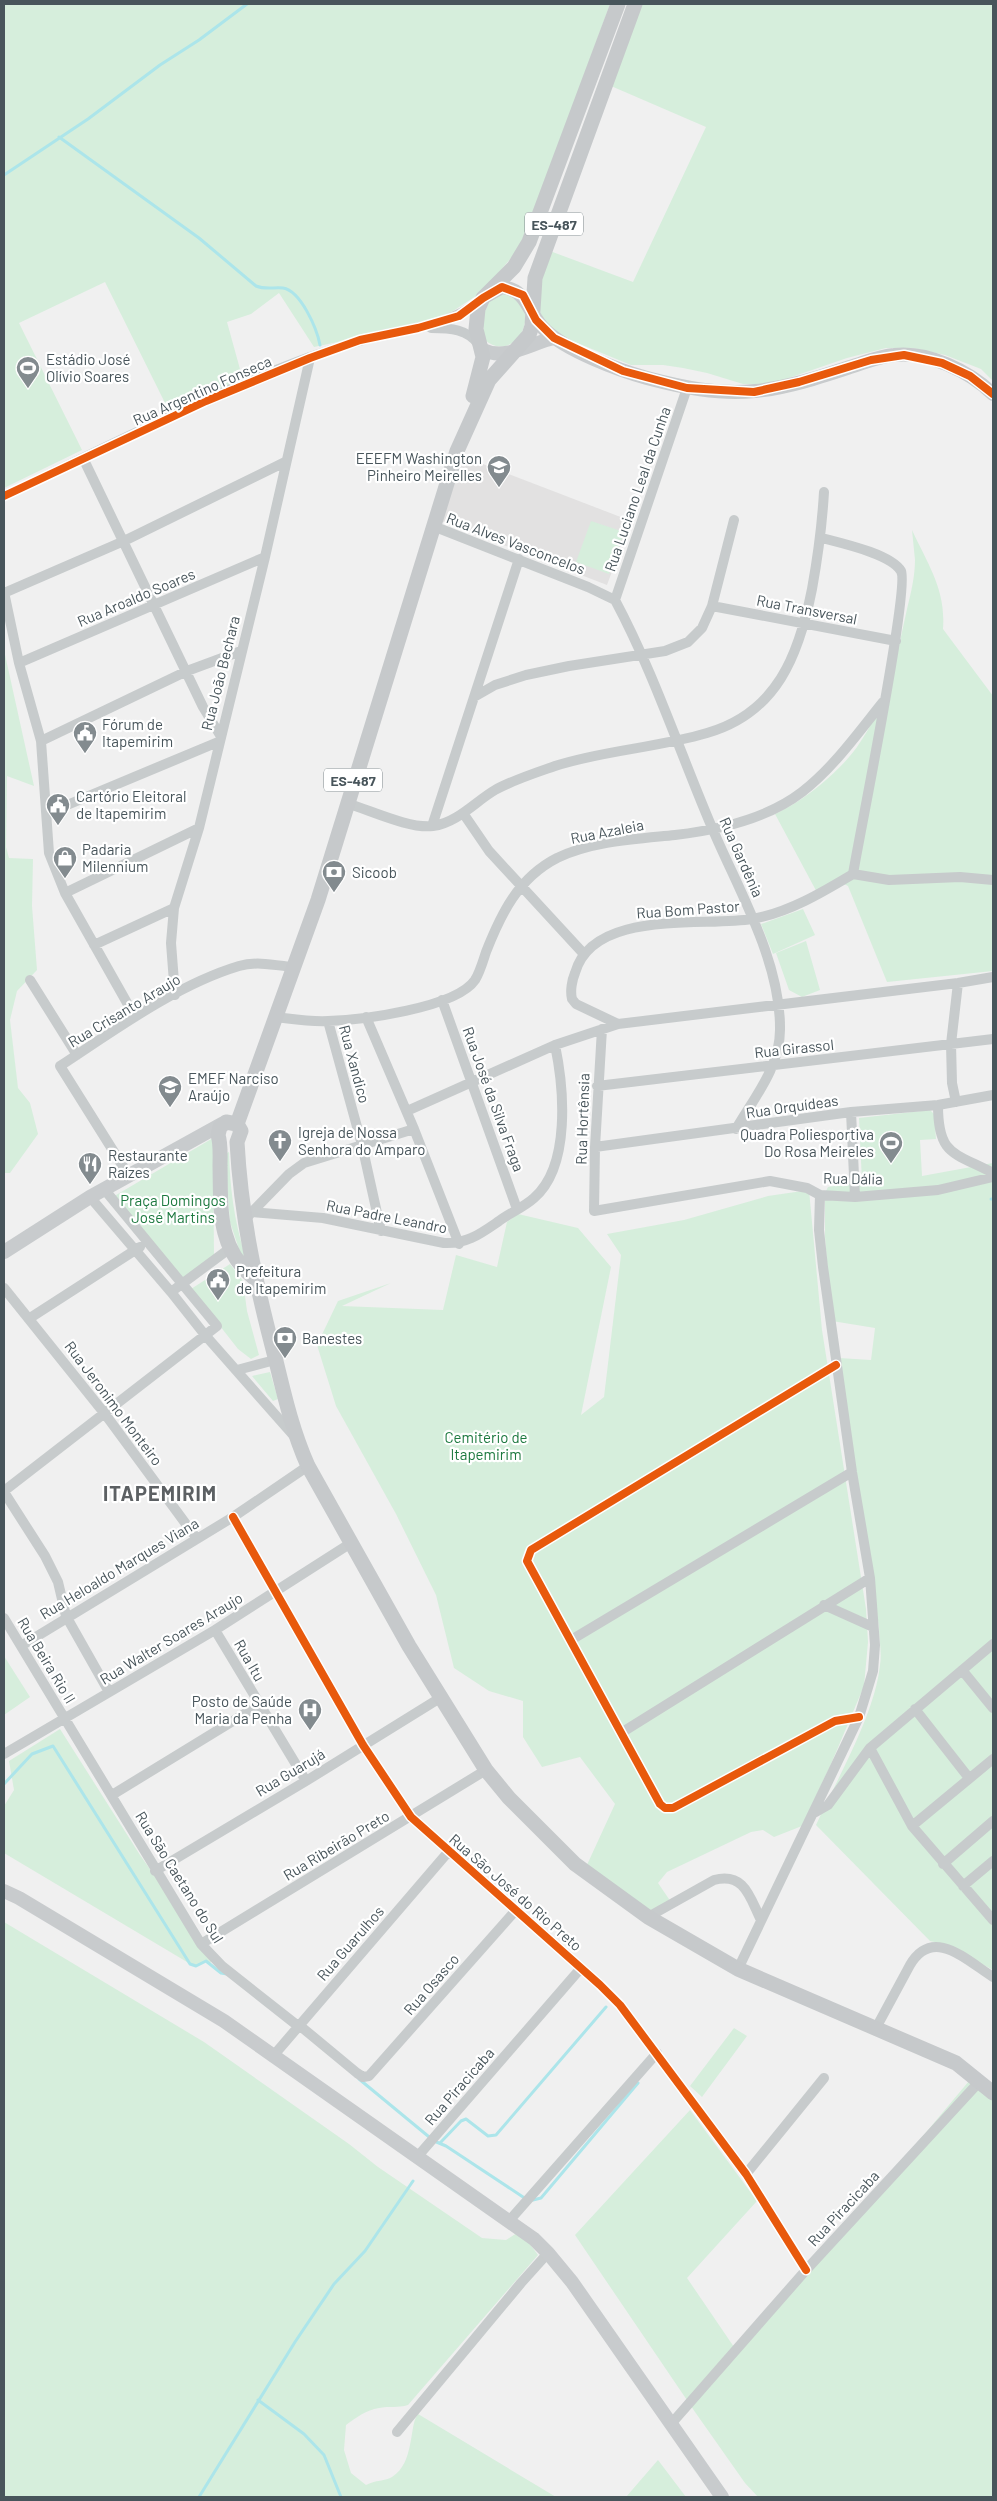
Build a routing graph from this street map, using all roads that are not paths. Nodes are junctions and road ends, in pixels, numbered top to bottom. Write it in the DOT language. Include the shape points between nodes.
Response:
graph roads {
  1 [pos="618,4"];
  2 [pos="635,4"];
  3 [pos="483,298"];
  4 [pos="532,312"];
  5 [pos="418,328"];
  6 [pos="554,338"];
  7 [pos="483,350"];
  8 [pos="516,350"];
  9 [pos="310,358"];
  10 [pos="687,388"];
  11 [pos="993,394"];
  12 [pos="464,433"];
  13 [pos="83,458"];
  14 [pos="285,462"];
  15 [pos="824,492"];
  16 [pos="4,496"];
  17 [pos="734,520"];
  18 [pos="433,526"];
  19 [pos="822,538"];
  20 [pos="124,541"];
  21 [pos="265,557"];
  22 [pos="519,559"];
  23 [pos="4,593"];
  24 [pos="615,600"];
  25 [pos="155,605"];
  26 [pos="712,606"];
  27 [pos="805,624"];
  28 [pos="896,641"];
  29 [pos="241,651"];
  30 [pos="642,655"];
  31 [pos="19,663"];
  32 [pos="187,671"];
  33 [pos="474,697"];
  34 [pos="884,701"];
  35 [pos="219,739"];
  36 [pos="678,740"];
  37 [pos="41,741"];
  38 [pos="346,803"];
  39 [pos="48,813"];
  40 [pos="463,813"];
  41 [pos="432,826"];
  42 [pos="199,828"];
  43 [pos="713,830"];
  44 [pos="853,874"];
  45 [pos="993,880"];
  46 [pos="520,887"];
  47 [pos="65,893"];
  48 [pos="174,908"];
  49 [pos="754,919"];
  50 [pos="94,945"];
  51 [pos="583,953"];
  52 [pos="292,967"];
  53 [pos="993,977"];
  54 [pos="30,980"];
  55 [pos="958,983"];
  56 [pos="175,995"];
  57 [pos="442,1000"];
  58 [pos="779,1004"];
  59 [pos="135,1017"];
  60 [pos="276,1017"];
  61 [pos="366,1017"];
  62 [pos="328,1021"];
  63 [pos="618,1024"];
  64 [pos="602,1028"];
  65 [pos="993,1039"];
  66 [pos="950,1044"];
  67 [pos="555,1045"];
  68 [pos="77,1055"];
  69 [pos="774,1065"];
  70 [pos="472,1082"];
  71 [pos="598,1086"];
  72 [pos="993,1095"];
  73 [pos="956,1102"];
  74 [pos="938,1105"];
  75 [pos="407,1111"];
  76 [pos="852,1112"];
  77 [pos="226,1129"];
  78 [pos="414,1129"];
  79 [pos="736,1129"];
  80 [pos="362,1145"];
  81 [pos="595,1146"];
  82 [pos="993,1172"];
  83 [pos="129,1176"];
  84 [pos="993,1177"];
  85 [pos="104,1190"];
  86 [pos="820,1195"];
  87 [pos="855,1196"];
  88 [pos="90,1197"];
  89 [pos="517,1209"];
  90 [pos="594,1210"];
  91 [pos="248,1216"];
  92 [pos="382,1231"];
  93 [pos="147,1242"];
  94 [pos="459,1244"];
  95 [pos="135,1249"];
  96 [pos="229,1249"];
  97 [pos="4,1252"];
  98 [pos="254,1278"];
  99 [pos="183,1282"];
  100 [pos="4,1288"];
  101 [pos="171,1292"];
  102 [pos="30,1318"];
  103 [pos="205,1335"];
  104 [pos="276,1360"];
  105 [pos="836,1365"];
  106 [pos="237,1370"];
  107 [pos="105,1414"];
  108 [pos="296,1439"];
  109 [pos="308,1466"];
  110 [pos="852,1472"];
  111 [pos="4,1492"];
  112 [pos="233,1518"];
  113 [pos="197,1539"];
  114 [pos="351,1543"];
  115 [pos="870,1578"];
  116 [pos="276,1593"];
  117 [pos="824,1605"];
  118 [pos="66,1616"];
  119 [pos="4,1618"];
  120 [pos="873,1627"];
  121 [pos="215,1630"];
  122 [pos="570,1640"];
  123 [pos="993,1644"];
  124 [pos="21,1646"];
  125 [pos="962,1670"];
  126 [pos="109,1692"];
  127 [pos="440,1698"];
  128 [pos="259,1705"];
  129 [pos="993,1708"];
  130 [pos="916,1709"];
  131 [pos="859,1717"];
  132 [pos="64,1718"];
  133 [pos="621,1733"];
  134 [pos="363,1745"];
  135 [pos="870,1748"];
  136 [pos="4,1754"];
  137 [pos="993,1760"];
  138 [pos="486,1770"];
  139 [pos="969,1778"];
  140 [pos="306,1781"];
  141 [pos="112,1795"];
  142 [pos="814,1813"];
  143 [pos="411,1817"];
  144 [pos="993,1821"];
  145 [pos="912,1826"];
  146 [pos="449,1851"];
  147 [pos="993,1861"];
  148 [pos="943,1864"];
  149 [pos="155,1871"];
  150 [pos="963,1886"];
  151 [pos="4,1891"];
  152 [pos="516,1910"];
  153 [pos="648,1918"];
  154 [pos="761,1920"];
  155 [pos="993,1920"];
  156 [pos="201,1944"];
  157 [pos="581,1968"];
  158 [pos="738,1969"];
  159 [pos="993,1977"];
  160 [pos="299,2025"];
  161 [pos="876,2028"];
  162 [pos="657,2053"];
  163 [pos="274,2055"];
  164 [pos="369,2076"];
  165 [pos="824,2078"];
  166 [pos="980,2081"];
  167 [pos="993,2093"];
  168 [pos="418,2156"];
  169 [pos="746,2174"];
  170 [pos="509,2221"];
  171 [pos="548,2253"];
  172 [pos="806,2270"];
  173 [pos="671,2424"];
  174 [pos="397,2432"];
  175 [pos="722,2497"];
  1 -- 3 [label="main road, ES-487" via="529,242 514,267"];
  2 -- 4 [label="main road, ES-487" via="535,278"];
  3 -- 4 [label="main road" via="498,288 507,288 523,295"];
  3 -- 5 [label="street" via="459,316"];
  3 -- 7 [label="main road, ES-487" via="475,322"];
  4 -- 6 [label="main road"];
  4 -- 8 [label="main road, ES-487" via="529,336"];
  5 -- 7 [label="street" via="462,332"];
  5 -- 9 [label="street, Rua Argentino Fonseca" via="360,340"];
  6 -- 8 [label="main road"];
  6 -- 10 [label="main road" via="623,371"];
  7 -- 8 [label="main road" via="500,354"];
  7 -- 12 [label="main road, ES-487" via="482,369"];
  8 -- 12 [label="main road, ES-487" via="489,380"];
  9 -- 13 [label="street, Rua Argentino Fonseca" via="206,401"];
  9 -- 14 [label="street, Rua João Bechara"];
  10 -- 11 [label="main road" via="754,392 871,360 904,355 942,363 970,376"];
  10 -- 24 [label="street, Rua Luciano Leal da Cunha"];
  12 -- 18 [label="main road, ES-487"];
  13 -- 16 [label="street, Rua Argentino Fonseca"];
  13 -- 20 [label="street"];
  14 -- 20 [label="street"];
  14 -- 21 [label="street, Rua João Bechara"];
  15 -- 19 [label="street"];
  17 -- 26 [label="street"];
  18 -- 22 [label="street, Rua Alves Vasconcelos"];
  18 -- 38 [label="main road, ES-487"];
  19 -- 27 [label="street"];
  19 -- 28 [label="street" via="880,556 901,571 904,583"];
  20 -- 23 [label="street"];
  20 -- 25 [label="street"];
  21 -- 25 [label="street, Rua Aroaldo Soares"];
  21 -- 29 [label="street, Rua João Bechara"];
  22 -- 24 [label="street, Rua Alves Vasconcelos"];
  22 -- 33 [label="street"];
  23 -- 31 [label="street"];
  24 -- 30 [label="street, Rua Gardênia"];
  25 -- 31 [label="street, Rua Aroaldo Soares"];
  25 -- 32 [label="street"];
  26 -- 27 [label="street, Rua Transversal"];
  26 -- 30 [label="street" via="702,628 688,642"];
  27 -- 28 [label="street, Rua Transversal"];
  27 -- 36 [label="street" via="786,673 752,711 731,724"];
  28 -- 34 [label="street"];
  29 -- 32 [label="street"];
  29 -- 35 [label="street, Rua João Bechara"];
  30 -- 33 [label="street" via="543,670 506,681"];
  30 -- 36 [label="street, Rua Gardênia"];
  31 -- 37 [label="street"];
  32 -- 35 [label="street"];
  32 -- 37 [label="street"];
  33 -- 41 [label="street"];
  34 -- 43 [label="street, Rua Azaleia" via="853,740 803,791 772,810"];
  34 -- 44 [label="street"];
  35 -- 39 [label="street"];
  35 -- 42 [label="street, Rua João Bechara"];
  36 -- 40 [label="street" via="554,766 496,789"];
  36 -- 43 [label="street, Rua Gardênia"];
  37 -- 39 [label="street"];
  38 -- 41 [label="street" via="410,823"];
  38 -- 52 [label="main road, ES-487" via="318,900"];
  39 -- 47 [label="street" via="49,853"];
  40 -- 41 [label="street"];
  40 -- 46 [label="street" via="489,851"];
  42 -- 47 [label="street"];
  42 -- 48 [label="street, Rua João Bechara"];
  43 -- 46 [label="street, Rua Azaleia" via="616,841 571,853 547,864"];
  43 -- 49 [label="street, Rua Gardênia"];
  44 -- 45 [label="street" via="888,880 960,877"];
  44 -- 49 [label="street, Rua Bom Pastor" via="792,906"];
  46 -- 51 [label="street"];
  46 -- 57 [label="street, Rua Azaleia" via="506,906 474,981"];
  47 -- 50 [label="street"];
  48 -- 50 [label="street"];
  48 -- 56 [label="street, Rua João Bechara" via="171,942"];
  49 -- 51 [label="street, Rua Bom Pastor" via="627,929 594,943"];
  49 -- 58 [label="street, Rua Gardênia"];
  50 -- 59 [label="street"];
  51 -- 63 [label="street" via="574,975 572,999"];
  52 -- 56 [label="street, Rua Crisanto Araujo" via="268,964 239,966"];
  52 -- 60 [label="main road, ES-487"];
  53 -- 55 [label="street"];
  54 -- 68 [label="street"];
  55 -- 58 [label="street"];
  55 -- 66 [label="street"];
  56 -- 59 [label="street, Rua Crisanto Araujo"];
  57 -- 61 [label="street, Rua Azaleia" via="414,1009"];
  57 -- 70 [label="street, Rua José da Silva Fraga"];
  58 -- 63 [label="street"];
  58 -- 69 [label="street, Rua Gardênia" via="780,1031"];
  59 -- 68 [label="street, Rua Crisanto Araujo"];
  60 -- 62 [label="street, Rua Azaleia"];
  60 -- 77 [label="main road, ES-487"];
  61 -- 62 [label="street, Rua Azaleia"];
  61 -- 75 [label="street"];
  62 -- 80 [label="street, Rua Xandico"];
  63 -- 64 [label="street"];
  64 -- 67 [label="street"];
  64 -- 71 [label="street, Rua Hortênsia"];
  65 -- 66 [label="street, Rua Girassol"];
  66 -- 69 [label="street, Rua Girassol"];
  66 -- 73 [label="street"];
  67 -- 70 [label="street"];
  67 -- 89 [label="street, Rua Padre Leandro" via="561,1084 559,1153 545,1186"];
  68 -- 83 [label="street, Rua Crisanto Araujo" via="60,1066"];
  69 -- 71 [label="street, Rua Girassol"];
  69 -- 79 [label="street, Rua Gardênia"];
  70 -- 75 [label="street"];
  70 -- 89 [label="street, Rua José da Silva Fraga"];
  71 -- 81 [label="street, Rua Hortênsia"];
  72 -- 73 [label="street, Rua Orquídeas"];
  73 -- 74 [label="street, Rua Orquídeas"];
  74 -- 76 [label="street, Rua Orquídeas"];
  74 -- 82 [label="street" via="939,1131 947,1148"];
  75 -- 78 [label="street"];
  76 -- 79 [label="street, Rua Orquídeas"];
  76 -- 87 [label="street"];
  77 -- 83 [label="main road"];
  77 -- 91 [label="main road, ES-487" via="241,1136 237,1142 240,1196"];
  77 -- 96 [label="main road" via="221,1206"];
  78 -- 80 [label="street"];
  78 -- 94 [label="street"];
  79 -- 81 [label="street, Rua Orquídeas"];
  80 -- 91 [label="street" via="304,1163"];
  80 -- 92 [label="street, Rua Xandico"];
  81 -- 90 [label="street, Rua Hortênsia"];
  83 -- 85 [label="main road"];
  84 -- 87 [label="street, Rua Dália" via="938,1190"];
  85 -- 88 [label="main road"];
  85 -- 93 [label="street"];
  86 -- 87 [label="street, Rua Dália"];
  86 -- 90 [label="street, Rua Dália" via="807,1188 770,1181"];
  86 -- 105 [label="street" via="822,1260"];
  88 -- 95 [label="street"];
  88 -- 97 [label="main road"];
  89 -- 94 [label="street, Rua Padre Leandro"];
  91 -- 92 [label="street, Rua Padre Leandro" via="323,1218"];
  91 -- 98 [label="main road"];
  92 -- 94 [label="street, Rua Padre Leandro"];
  93 -- 95 [label="street"];
  93 -- 99 [label="street"];
  95 -- 101 [label="street"];
  95 -- 102 [label="street"];
  96 -- 98 [label="main road" via="236,1261"];
  96 -- 99 [label="street"];
  98 -- 104 [label="main road"];
  99 -- 101 [label="street"];
  99 -- 103 [label="street" via="218,1326"];
  100 -- 102 [label="street, Rua Jeronimo Monteiro"];
  101 -- 103 [label="street"];
  102 -- 107 [label="street, Rua Jeronimo Monteiro"];
  103 -- 106 [label="street"];
  103 -- 107 [label="street"];
  104 -- 106 [label="street"];
  104 -- 108 [label="main road"];
  105 -- 110 [label="street"];
  105 -- 122 [label="street" via="531,1550 527,1561"];
  106 -- 108 [label="street"];
  107 -- 111 [label="street"];
  107 -- 113 [label="street, Rua Jeronimo Monteiro"];
  108 -- 109 [label="main road"];
  109 -- 112 [label="street, Rua Heloaldo Marques Viana"];
  109 -- 114 [label="main road"];
  110 -- 115 [label="street"];
  110 -- 122 [label="street"];
  111 -- 118 [label="street" via="51,1568 64,1600"];
  112 -- 113 [label="street, Rua Heloaldo Marques Viana"];
  112 -- 116 [label="street, Rua São José do Rio Preto"];
  113 -- 118 [label="street, Rua Heloaldo Marques Viana"];
  114 -- 116 [label="street, Rua Walter Soares Araujo"];
  114 -- 127 [label="main road"];
  115 -- 117 [label="street"];
  115 -- 120 [label="street"];
  116 -- 121 [label="street, Rua Walter Soares Araujo"];
  116 -- 134 [label="street, Rua São José do Rio Preto"];
  117 -- 120 [label="street"];
  117 -- 133 [label="street"];
  118 -- 124 [label="street, Rua Heloaldo Marques Viana"];
  118 -- 126 [label="street"];
  119 -- 124 [label="street, Rua Beira Rio II"];
  120 -- 131 [label="street" via="873,1671"];
  121 -- 126 [label="street, Rua Walter Soares Araujo"];
  121 -- 128 [label="street, Rua Itu"];
  122 -- 133 [label="street"];
  123 -- 125 [label="street"];
  124 -- 132 [label="street, Rua Beira Rio II"];
  125 -- 129 [label="street"];
  125 -- 130 [label="street"];
  126 -- 132 [label="street, Rua Walter Soares Araujo"];
  127 -- 134 [label="street, Rua Guarujá"];
  127 -- 138 [label="main road"];
  128 -- 140 [label="street, Rua Itu"];
  128 -- 141 [label="street"];
  130 -- 135 [label="street"];
  130 -- 139 [label="street"];
  131 -- 133 [label="street" via="835,1720 673,1808 660,1804"];
  131 -- 142 [label="street"];
  132 -- 136 [label="street, Rua Walter Soares Araujo"];
  132 -- 141 [label="street, Rua São Caetano do Sul"];
  134 -- 140 [label="street, Rua Guarujá"];
  134 -- 143 [label="street, Rua São José do Rio Preto"];
  135 -- 142 [label="street" via="828,1805"];
  135 -- 145 [label="street"];
  137 -- 139 [label="street"];
  138 -- 143 [label="street, Rua Ribeirão Preto"];
  138 -- 153 [label="main road" via="509,1798 575,1864"];
  139 -- 145 [label="street"];
  140 -- 149 [label="street, Rua Guarujá"];
  141 -- 149 [label="street, Rua São Caetano do Sul"];
  142 -- 154 [label="street"];
  143 -- 146 [label="street, Rua São José do Rio Preto"];
  143 -- 156 [label="street, Rua Ribeirão Preto"];
  144 -- 148 [label="street"];
  145 -- 148 [label="street"];
  146 -- 152 [label="street, Rua São José do Rio Preto"];
  146 -- 160 [label="street, Rua Guarulhos"];
  147 -- 150 [label="street"];
  148 -- 150 [label="street"];
  149 -- 156 [label="street, Rua São Caetano do Sul"];
  150 -- 155 [label="street"];
  151 -- 163 [label="main road" via="224,2021"];
  152 -- 157 [label="street, Rua São José do Rio Preto"];
  152 -- 164 [label="street, Rua Osasco"];
  153 -- 154 [label="street" via="724,1877 745,1887"];
  153 -- 158 [label="main road"];
  154 -- 158 [label="street"];
  156 -- 160 [label="street, Rua São Caetano do Sul" via="222,1966"];
  157 -- 162 [label="street, Rua São José do Rio Preto" via="620,2005"];
  157 -- 168 [label="street, Rua Piracicaba"];
  158 -- 161 [label="main road"];
  159 -- 161 [label="street" via="945,1948 935,1945 924,1948 916,1955"];
  160 -- 163 [label="street, Rua Guarulhos"];
  160 -- 164 [label="street, Rua São Caetano do Sul" via="357,2073"];
  161 -- 166 [label="main road" via="956,2063"];
  162 -- 169 [label="street, Rua São José do Rio Preto"];
  162 -- 170 [label="street"];
  163 -- 168 [label="main road"];
  165 -- 169 [label="street"];
  166 -- 167 [label="main road"];
  166 -- 172 [label="street, Rua Piracicaba"];
  168 -- 170 [label="main road"];
  169 -- 172 [label="street, Rua São José do Rio Preto"];
  170 -- 171 [label="main road"];
  171 -- 173 [label="main road" via="572,2282"];
  171 -- 174 [label="street"];
  172 -- 173 [label="street, Rua Piracicaba"];
  173 -- 175 [label="main road"];
}
